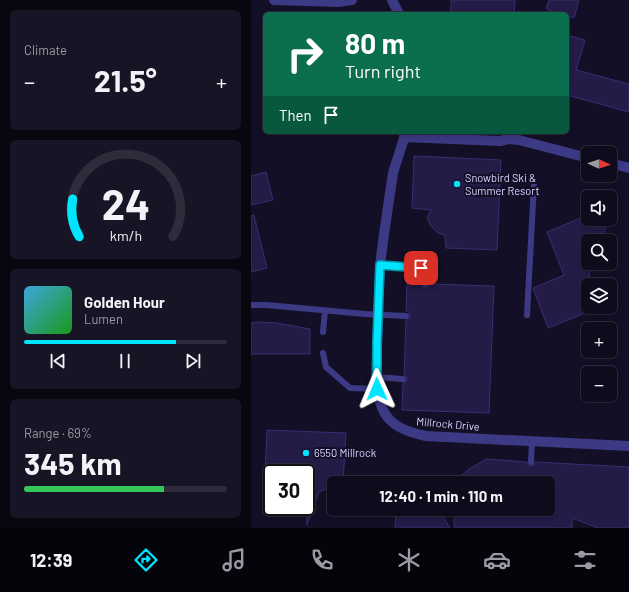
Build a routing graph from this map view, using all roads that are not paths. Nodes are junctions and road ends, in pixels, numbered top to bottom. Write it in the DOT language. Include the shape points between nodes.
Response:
graph roads {
  1 [pos="274,0"];
  2 [pos="352,0"];
  3 [pos="392,0"];
  4 [pos="398,12"];
  5 [pos="405,135"];
  6 [pos="581,156"];
  7 [pos="617,165"];
  8 [pos="629,168"];
  9 [pos="534,184"];
  10 [pos="380,265"];
  11 [pos="425,284"];
  12 [pos="251,305"];
  13 [pos="325,311"];
  14 [pos="378,315"];
  15 [pos="527,315"];
  16 [pos="406,316"];
  17 [pos="323,332"];
  18 [pos="323,353"];
  19 [pos="376,377"];
  20 [pos="403,379"];
  21 [pos="377,389"];
  22 [pos="532,441"];
  23 [pos="629,446"];
  24 [pos="531,462"];
  1 -- 2 [label="street"];
  3 -- 4 [label="street"];
  5 -- 6 [label="street" via="519,140"];
  5 -- 10 [label="street, Millrock Drive" via="393,173"];
  7 -- 8 [label="street"];
  9 -- 15 [label="lane"];
  10 -- 11 [label="lane" via="421,268"];
  10 -- 14 [label="street, Millrock Drive"];
  12 -- 13 [label="lane"];
  13 -- 14 [label="lane"];
  13 -- 17 [label="lane"];
  14 -- 16 [label="lane"];
  14 -- 19 [label="street, Millrock Drive"];
  18 -- 21 [label="lane" via="326,367 350,388"];
  19 -- 20 [label="lane"];
  19 -- 21 [label="street, Millrock Drive"];
  21 -- 22 [label="street, Millrock Drive" via="386,416 395,426 410,433"];
  22 -- 23 [label="street, Millrock Drive"];
  22 -- 24 [label="lane"];
}
